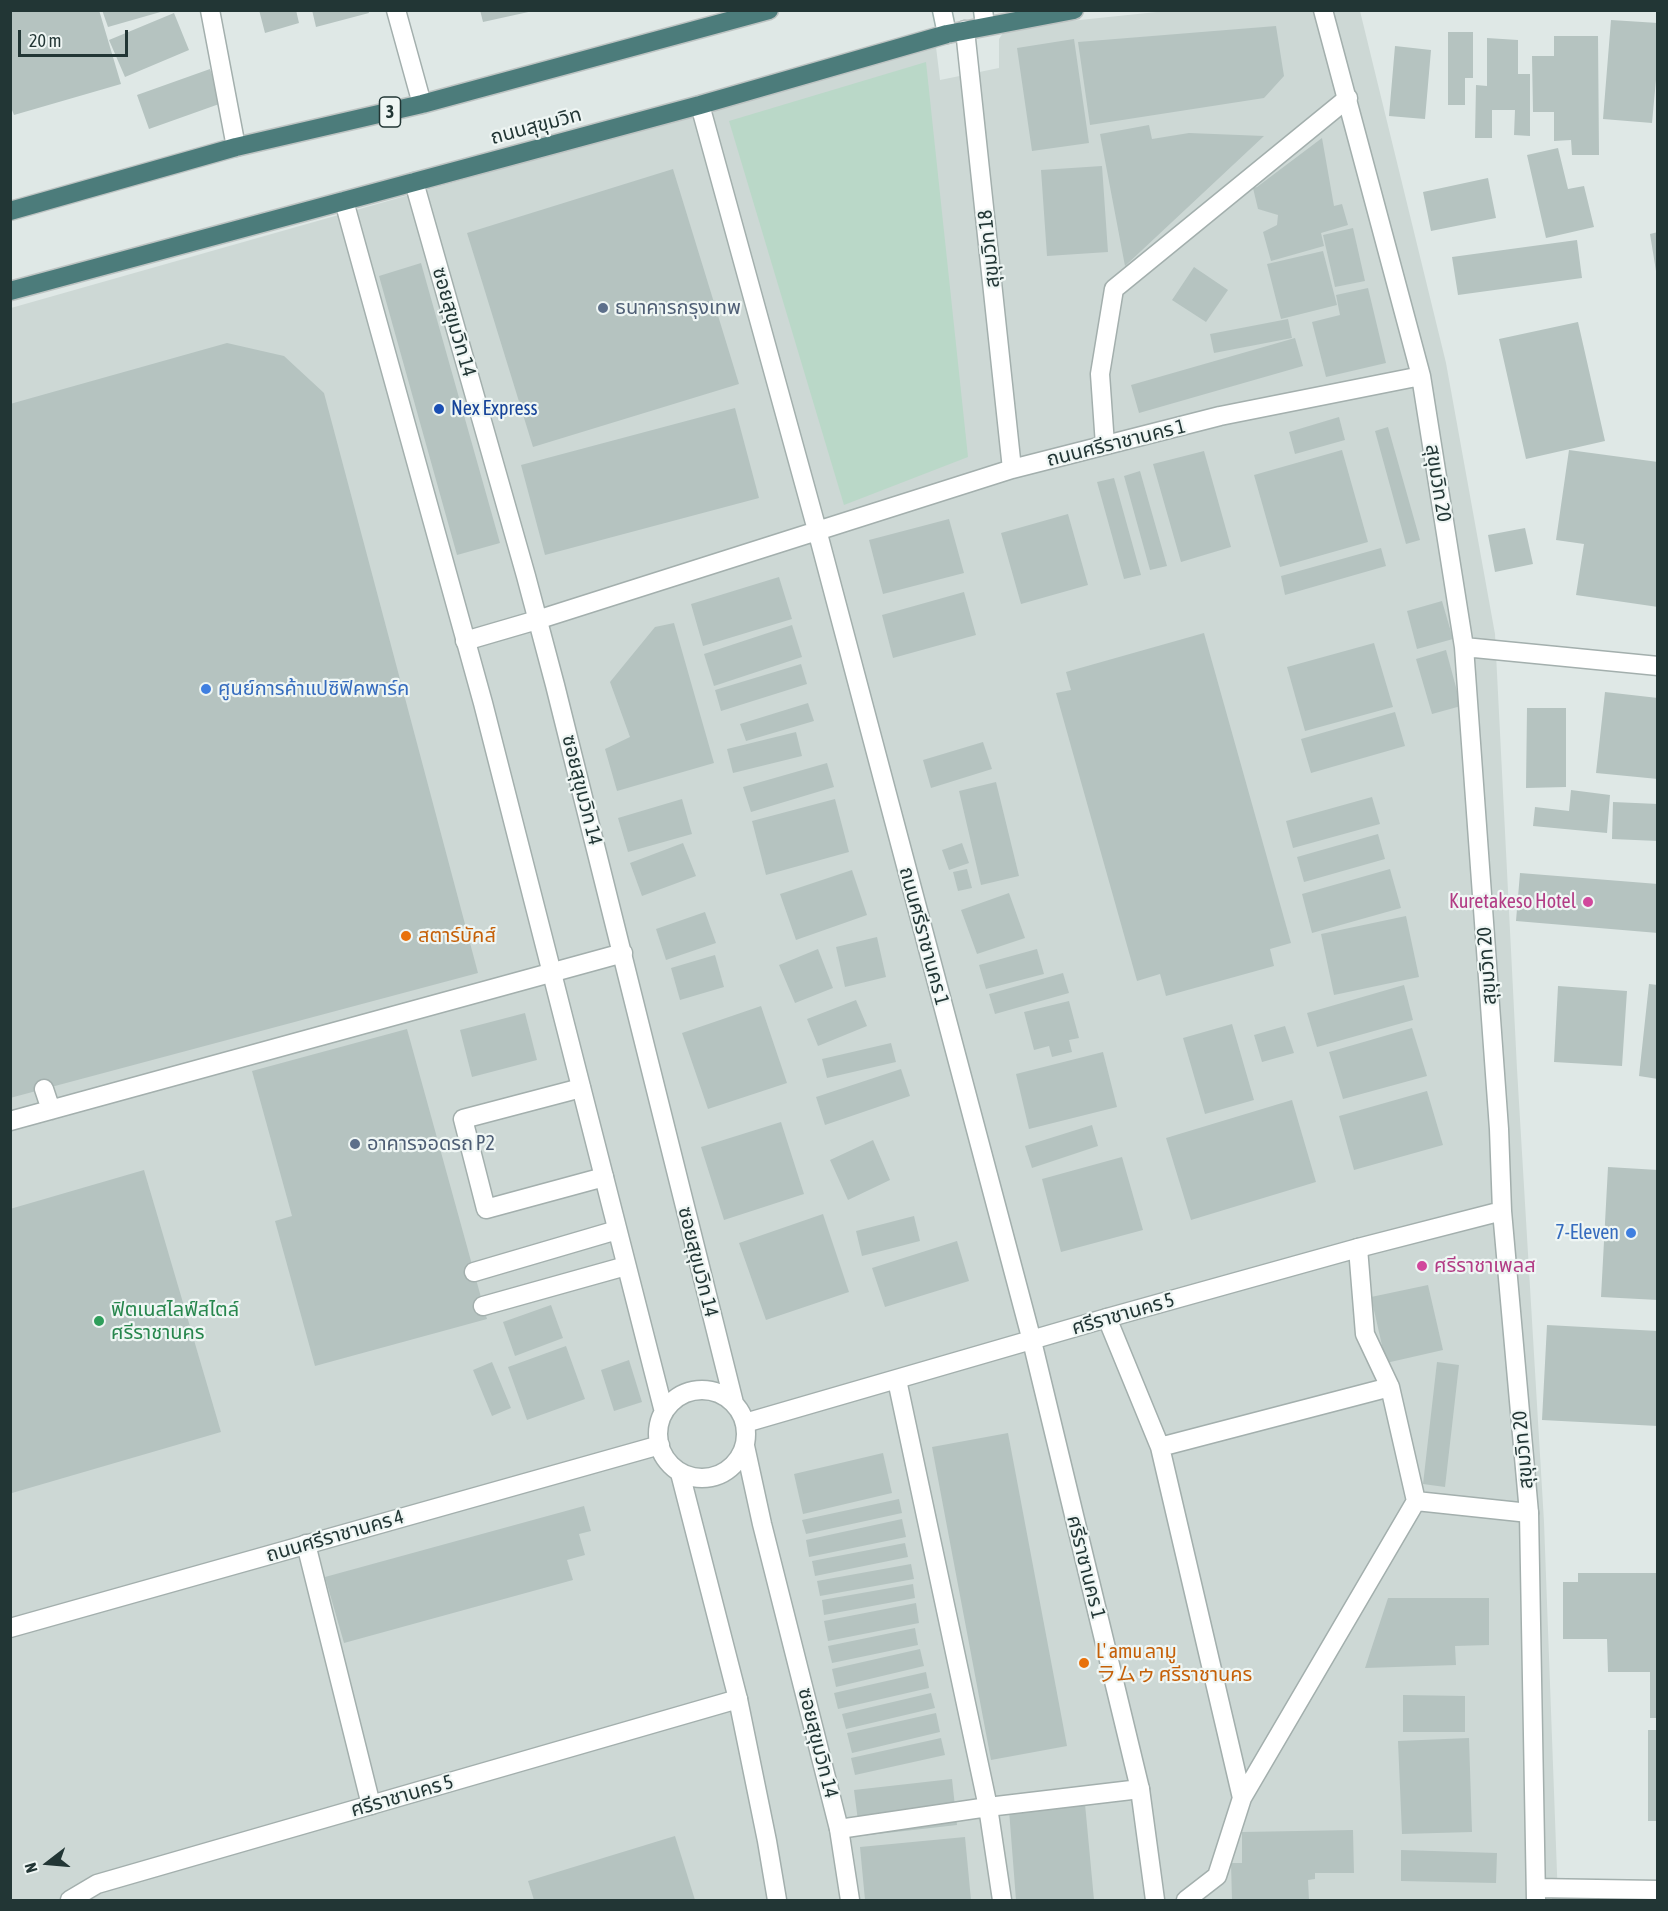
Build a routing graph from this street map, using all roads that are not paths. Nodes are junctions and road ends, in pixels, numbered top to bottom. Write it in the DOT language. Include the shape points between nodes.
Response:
graph roads {
  1 [pos="210,10"];
  2 [pos="396,10"];
  3 [pos="770,10"];
  4 [pos="942,10"];
  5 [pos="1074,10"];
  6 [pos="1323,10"];
  7 [pos="984,18"];
  8 [pos="965,30"];
  9 [pos="947,34"];
  10 [pos="1348,98"];
  11 [pos="422,104"];
  12 [pos="700,105"];
  13 [pos="236,147"];
  14 [pos="414,182"];
  15 [pos="344,201"];
  16 [pos="10,211"];
  17 [pos="10,291"];
  18 [pos="1421,376"];
  19 [pos="1105,446"];
  20 [pos="1012,469"];
  21 [pos="817,530"];
  22 [pos="537,620"];
  23 [pos="465,641"];
  24 [pos="1464,647"];
  25 [pos="1658,666"];
  26 [pos="623,953"];
  27 [pos="551,973"];
  28 [pos="581,1088"];
  29 [pos="44,1089"];
  30 [pos="51,1110"];
  31 [pos="10,1121"];
  32 [pos="604,1177"];
  33 [pos="1502,1211"];
  34 [pos="617,1230"];
  35 [pos="1359,1248"];
  36 [pos="626,1266"];
  37 [pos="474,1272"];
  38 [pos="483,1306"];
  39 [pos="1107,1318"];
  40 [pos="1032,1341"];
  41 [pos="897,1380"];
  42 [pos="1390,1387"];
  43 [pos="734,1403"];
  44 [pos="664,1412"];
  45 [pos="745,1423"];
  46 [pos="660,1445"];
  47 [pos="745,1446"];
  48 [pos="1160,1447"];
  49 [pos="680,1473"];
  50 [pos="1416,1501"];
  51 [pos="1529,1513"];
  52 [pos="306,1544"];
  53 [pos="10,1628"];
  54 [pos="738,1699"];
  55 [pos="1140,1789"];
  56 [pos="1242,1798"];
  57 [pos="371,1805"];
  58 [pos="988,1807"];
  59 [pos="839,1829"];
  60 [pos="1658,1890"];
  61 [pos="1536,1894"];
  62 [pos="70,1900"];
  63 [pos="777,1900"];
  64 [pos="850,1900"];
  65 [pos="1002,1900"];
  66 [pos="1155,1900"];
  67 [pos="1186,1900"];
  1 -- 13 [label="street"];
  2 -- 11 [label="street"];
  3 -- 11 [label="highway, 3"];
  4 -- 9 [label="street"];
  5 -- 7 [label="highway, ถนนสุขุมวิท"];
  6 -- 10 [label="street, สุขุมวิท 20"];
  7 -- 8 [label="highway, ถนนสุขุมวิท"];
  8 -- 9 [label="highway, ถนนสุขุมวิท"];
  8 -- 20 [label="street, สุขุมวิท 18"];
  9 -- 12 [label="highway, ถนนสุขุมวิท"];
  10 -- 18 [label="street, สุขุมวิท 20"];
  10 -- 19 [label="street" via="1114,289 1100,374"];
  11 -- 13 [label="highway, 3"];
  12 -- 14 [label="highway, ถนนสุขุมวิท"];
  12 -- 21 [label="street, ถนนศรีราชานคร 1"];
  13 -- 16 [label="highway, 3"];
  14 -- 15 [label="highway, ถนนสุขุมวิท"];
  14 -- 22 [label="street, ซอยสุขุมวิท 14"];
  15 -- 17 [label="highway, ถนนสุขุมวิท"];
  15 -- 23 [label="street"];
  18 -- 19 [label="street, ถนนศรีราชานคร 1" via="1220,416"];
  18 -- 24 [label="street, สุขุมวิท 20"];
  19 -- 20 [label="street, ถนนศรีราชานคร 1"];
  20 -- 21 [label="street, ถนนศรีราชานคร 1"];
  21 -- 22 [label="street"];
  21 -- 40 [label="street, ถนนศรีราชานคร 1"];
  22 -- 23 [label="street"];
  22 -- 26 [label="street, ซอยสุขุมวิท 14"];
  23 -- 27 [label="street"];
  24 -- 25 [label="street"];
  24 -- 33 [label="street, สุขุมวิท 20"];
  26 -- 27 [label="street"];
  26 -- 43 [label="street, ซอยสุขุมวิท 14"];
  27 -- 28 [label="street"];
  27 -- 30 [label="street"];
  28 -- 32 [label="street"];
  28 -- 32 [label="street" via="463,1119 486,1209"];
  29 -- 30 [label="street"];
  30 -- 31 [label="street"];
  32 -- 34 [label="street"];
  33 -- 35 [label="street, ศรีราชานคร 5"];
  33 -- 51 [label="street, สุขุมวิท 20"];
  34 -- 36 [label="street"];
  34 -- 37 [label="street"];
  35 -- 39 [label="street, ศรีราชานคร 5"];
  35 -- 42 [label="street" via="1365,1334"];
  36 -- 38 [label="street"];
  36 -- 44 [label="street"];
  39 -- 40 [label="street, ศรีราชานคร 5"];
  39 -- 48 [label="street"];
  40 -- 41 [label="street, ศรีราชานคร 5"];
  40 -- 55 [label="street, ศรีราชานคร 1"];
  41 -- 45 [label="street, ศรีราชานคร 5"];
  41 -- 58 [label="street"];
  42 -- 48 [label="street"];
  42 -- 50 [label="street"];
  43 -- 44 [label="street" via="710,1390 696,1390 678,1398"];
  43 -- 45 [label="street"];
  44 -- 46 [label="street" via="658,1434"];
  45 -- 47 [label="street"];
  46 -- 49 [label="street" via="664,1456"];
  46 -- 52 [label="street, ถนนศรีราชานคร 4"];
  47 -- 49 [label="street" via="731,1468 720,1475 693,1478"];
  47 -- 59 [label="street, ซอยสุขุมวิท 14"];
  48 -- 56 [label="street"];
  49 -- 54 [label="street"];
  50 -- 51 [label="street"];
  50 -- 56 [label="street"];
  51 -- 61 [label="street, สุขุมวิท 20"];
  52 -- 53 [label="street, ถนนศรีราชานคร 4"];
  52 -- 57 [label="street"];
  54 -- 57 [label="street, ศรีราชานคร 5"];
  54 -- 63 [label="street"];
  55 -- 58 [label="street"];
  55 -- 66 [label="street, ศรีราชานคร 1"];
  56 -- 67 [label="street" via="1217,1876"];
  57 -- 62 [label="street, ศรีราชานคร 5" via="97,1884"];
  58 -- 59 [label="street"];
  58 -- 65 [label="street"];
  59 -- 64 [label="street, ซอยสุขุมวิท 14"];
  60 -- 61 [label="street"];
}
